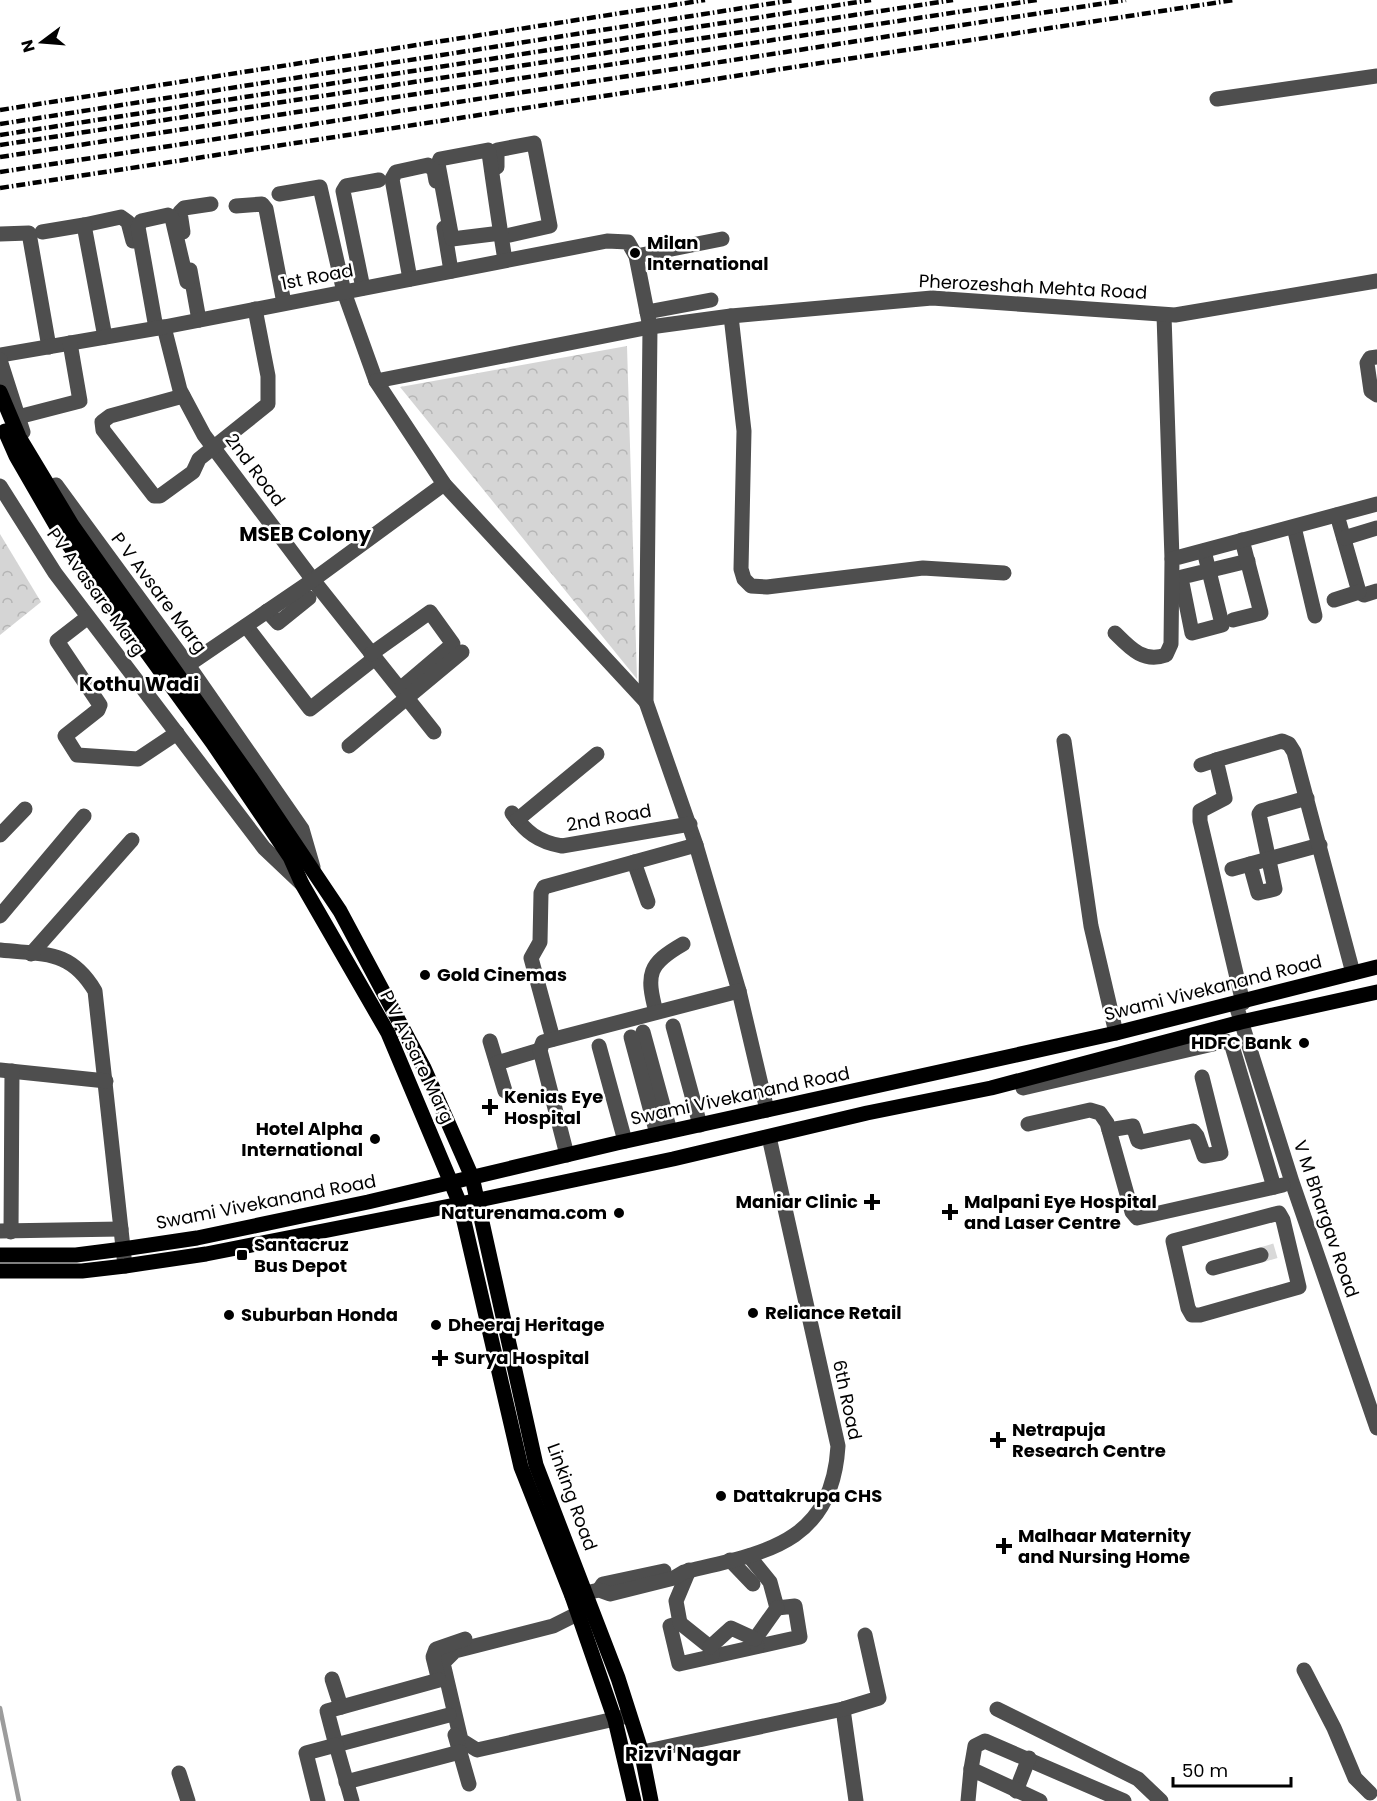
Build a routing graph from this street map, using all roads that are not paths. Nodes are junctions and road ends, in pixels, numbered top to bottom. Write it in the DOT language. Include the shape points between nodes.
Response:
graph roads {
  1 [pos="1377,76"];
  2 [pos="1217,99"];
  3 [pos="379,180"];
  4 [pos="279,194"];
  5 [pos="211,204"];
  6 [pos="236,206"];
  7 [pos="84,225"];
  8 [pos="42,232"];
  9 [pos="0,234"];
  10 [pos="505,234"];
  11 [pos="722,239"];
  12 [pos="635,254"];
  13 [pos="510,259"];
  14 [pos="451,271"];
  15 [pos="410,279"];
  16 [pos="1377,281"];
  17 [pos="187,282"];
  18 [pos="363,288"];
  19 [pos="344,292"];
  20 [pos="143,294"];
  21 [pos="711,300"];
  22 [pos="284,303"];
  23 [pos="255,309"];
  24 [pos="1164,315"];
  25 [pos="730,316"];
  26 [pos="649,319"];
  27 [pos="199,320"];
  28 [pos="160,328"];
  29 [pos="105,337"];
  30 [pos="69,343"];
  31 [pos="49,347"];
  32 [pos="0,355"];
  33 [pos="1377,357"];
  34 [pos="0,360"];
  35 [pos="376,381"];
  36 [pos="0,392"];
  37 [pos="1377,395"];
  38 [pos="183,396"];
  39 [pos="18,417"];
  40 [pos="0,419"];
  41 [pos="215,449"];
  42 [pos="444,484"];
  43 [pos="0,486"];
  44 [pos="1377,504"];
  45 [pos="1337,515"];
  46 [pos="1294,526"];
  47 [pos="1377,528"];
  48 [pos="67,529"];
  49 [pos="1344,538"];
  50 [pos="1242,540"];
  51 [pos="1204,551"];
  52 [pos="1172,559"];
  53 [pos="1248,561"];
  54 [pos="1004,573"];
  55 [pos="313,580"];
  56 [pos="1377,591"];
  57 [pos="1359,592"];
  58 [pos="309,598"];
  59 [pos="1334,600"];
  60 [pos="267,611"];
  61 [pos="88,616"];
  62 [pos="1315,616"];
  63 [pos="1233,620"];
  64 [pos="246,626"];
  65 [pos="1115,633"];
  66 [pos="462,652"];
  67 [pos="379,659"];
  68 [pos="188,665"];
  69 [pos="403,690"];
  70 [pos="646,702"];
  71 [pos="371,714"];
  72 [pos="314,716"];
  73 [pos="434,732"];
  74 [pos="177,734"];
  75 [pos="1064,741"];
  76 [pos="350,746"];
  77 [pos="597,754"];
  78 [pos="1216,760"];
  79 [pos="1201,765"];
  80 [pos="1307,798"];
  81 [pos="25,809"];
  82 [pos="84,816"];
  83 [pos="690,824"];
  84 [pos="0,835"];
  85 [pos="132,840"];
  86 [pos="696,845"];
  87 [pos="1320,845"];
  88 [pos="1269,859"];
  89 [pos="634,862"];
  90 [pos="1250,864"];
  91 [pos="1232,869"];
  92 [pos="315,874"];
  93 [pos="302,884"];
  94 [pos="648,902"];
  95 [pos="0,916"];
  96 [pos="683,944"];
  97 [pos="0,950"];
  98 [pos="31,954"];
  99 [pos="1377,967"];
  100 [pos="1353,973"];
  101 [pos="739,991"];
  102 [pos="1377,992"];
  103 [pos="385,994"];
  104 [pos="370,1002"];
  105 [pos="1239,1004"];
  106 [pos="1214,1010"];
  107 [pos="656,1012"];
  108 [pos="1241,1022"];
  109 [pos="673,1026"];
  110 [pos="1116,1033"];
  111 [pos="637,1034"];
  112 [pos="1221,1035"];
  113 [pos="553,1039"];
  114 [pos="490,1041"];
  115 [pos="596,1047"];
  116 [pos="540,1050"];
  117 [pos="497,1063"];
  118 [pos="6,1070"];
  119 [pos="1202,1077"];
  120 [pos="106,1081"];
  121 [pos="1023,1088"];
  122 [pos="505,1091"];
  123 [pos="767,1110"];
  124 [pos="1028,1124"];
  125 [pos="700,1125"];
  126 [pos="1109,1130"];
  127 [pos="663,1133"];
  128 [pos="769,1137"];
  129 [pos="621,1142"];
  130 [pos="567,1155"];
  131 [pos="472,1177"];
  132 [pos="451,1181"];
  133 [pos="1292,1182"];
  134 [pos="1274,1186"];
  135 [pos="478,1200"];
  136 [pos="368,1202"];
  137 [pos="460,1204"];
  138 [pos="301,1216"];
  139 [pos="372,1219"];
  140 [pos="121,1229"];
  141 [pos="5,1232"];
  142 [pos="304,1233"];
  143 [pos="1313,1240"];
  144 [pos="123,1249"];
  145 [pos="1284,1249"];
  146 [pos="0,1255"];
  147 [pos="1262,1255"];
  148 [pos="125,1266"];
  149 [pos="1213,1268"];
  150 [pos="0,1271"];
  151 [pos="1376,1423"];
  152 [pos="529,1466"];
  153 [pos="749,1556"];
  154 [pos="730,1560"];
  155 [pos="692,1570"];
  156 [pos="753,1584"];
  157 [pos="689,1590"];
  158 [pos="586,1593"];
  159 [pos="777,1608"];
  160 [pos="593,1610"];
  161 [pos="578,1614"];
  162 [pos="680,1623"];
  163 [pos="865,1635"];
  164 [pos="756,1643"];
  165 [pos="712,1653"];
  166 [pos="1304,1670"];
  167 [pos="333,1679"];
  168 [pos="439,1680"];
  169 [pos="341,1707"];
  170 [pos="843,1709"];
  171 [pos="997,1709"];
  172 [pos="449,1714"];
  173 [pos="622,1718"];
  174 [pos="336,1745"];
  175 [pos="641,1750"];
  176 [pos="460,1752"];
  177 [pos="624,1756"];
  178 [pos="1029,1758"];
  179 [pos="971,1768"];
  180 [pos="179,1773"];
  181 [pos="346,1782"];
  182 [pos="469,1784"];
  183 [pos="1016,1791"];
  184 [pos="1371,1792"];
  185 [pos="1036,1800"];
  186 [pos="188,1801"];
  187 [pos="318,1801"];
  188 [pos="352,1801"];
  189 [pos="634,1801"];
  190 [pos="651,1801"];
  191 [pos="856,1801"];
  192 [pos="968,1801"];
  193 [pos="1124,1801"];
  194 [pos="1161,1801"];
  1 -- 2 [label="street"];
  3 -- 18 [label="street" via="346,186 343,191"];
  4 -- 19 [label="street" via="320,188"];
  5 -- 27 [label="street" via="180,212"];
  6 -- 22 [label="street" via="262,204 266,209"];
  7 -- 8 [label="street"];
  7 -- 20 [label="street" via="125,219"];
  7 -- 29 [label="street"];
  9 -- 31 [label="street" via="29,233"];
  10 -- 10 [label="street" via="495,153 532,142 551,223 547,228"];
  10 -- 10 [label="street" via="488,150 440,159 452,239"];
  10 -- 13 [label="street"];
  11 -- 12 [label="street"];
  12 -- 13 [label="street, 1st Road" via="628,242 620,240"];
  12 -- 26 [label="street"];
  13 -- 14 [label="street, 1st Road"];
  14 -- 15 [label="street, 1st Road"];
  14 -- 15 [label="street" via="434,170 428,165 396,172 392,179"];
  15 -- 18 [label="street, 1st Road"];
  16 -- 24 [label="street, Pherozeshah Mehta Road"];
  17 -- 28 [label="street, 2nd Road" via="172,218 168,215 141,221 138,227"];
  18 -- 19 [label="street, 1st Road"];
  19 -- 22 [label="street, 1st Road"];
  19 -- 35 [label="street"];
  21 -- 26 [label="street"];
  22 -- 23 [label="street, 1st Road"];
  23 -- 27 [label="street, 1st Road"];
  23 -- 41 [label="street" via="268,376 268,405"];
  24 -- 25 [label="street, Pherozeshah Mehta Road" via="932,298"];
  24 -- 52 [label="street"];
  25 -- 26 [label="street, Pherozeshah Mehta Road"];
  25 -- 54 [label="street" via="744,431 740,552 744,579 751,585 778,586 923,568"];
  26 -- 35 [label="street"];
  26 -- 70 [label="street"];
  27 -- 28 [label="street, 1st Road"];
  28 -- 29 [label="street, 1st Road"];
  28 -- 38 [label="street, 2nd Road"];
  29 -- 30 [label="street, 1st Road"];
  30 -- 31 [label="street, 1st Road"];
  30 -- 39 [label="street" via="80,401"];
  31 -- 32 [label="street, 1st Road"];
  33 -- 37 [label="street" via="1367,363 1371,391"];
  34 -- 39 [label="street, P V Avsare Marg"];
  35 -- 42 [label="street"];
  36 -- 48 [label="main road" via="18,437"];
  38 -- 41 [label="street, 2nd Road"];
  38 -- 41 [label="street" via="106,417 101,426 157,497 193,472 199,459"];
  39 -- 68 [label="street, P V Avsare Marg" via="68,503"];
  40 -- 48 [label="main road" via="16,456"];
  41 -- 55 [label="street, 2nd Road"];
  42 -- 55 [label="street"];
  42 -- 70 [label="street"];
  43 -- 61 [label="street, PV Avasare Marg" via="55,573"];
  44 -- 45 [label="street"];
  45 -- 46 [label="street"];
  45 -- 49 [label="street"];
  46 -- 50 [label="street"];
  46 -- 62 [label="street"];
  47 -- 49 [label="street"];
  48 -- 92 [label="main road"];
  48 -- 93 [label="main road, P V Avsare Marg" via="290,857"];
  49 -- 57 [label="street"];
  50 -- 51 [label="street"];
  50 -- 53 [label="street"];
  51 -- 52 [label="street"];
  51 -- 53 [label="street" via="1209,571"];
  52 -- 65 [label="street" via="1169,651 1159,657 1137,653"];
  53 -- 63 [label="street" via="1261,613"];
  55 -- 60 [label="street"];
  55 -- 67 [label="street, 2nd Road"];
  56 -- 57 [label="street" via="1364,595"];
  57 -- 59 [label="street"];
  58 -- 60 [label="street" via="278,623"];
  60 -- 64 [label="street"];
  61 -- 74 [label="street, PV Avasare Marg"];
  61 -- 74 [label="street" via="57,640 100,705 65,736 77,756 138,759"];
  64 -- 67 [label="street" via="311,710"];
  64 -- 68 [label="street"];
  66 -- 69 [label="street"];
  67 -- 69 [label="street, 2nd Road"];
  67 -- 69 [label="street" via="430,612 453,645"];
  67 -- 72 [label="street"];
  68 -- 92 [label="street, P V Avsare Marg" via="302,829"];
  69 -- 71 [label="street"];
  69 -- 73 [label="street, 2nd Road"];
  69 -- 76 [label="street"];
  70 -- 83 [label="street"];
  74 -- 93 [label="street, PV Avasare Marg" via="264,848"];
  75 -- 110 [label="street" via="1091,926"];
  77 -- 83 [label="street, 2nd Road" via="514,817 542,842 562,846"];
  78 -- 79 [label="street"];
  78 -- 80 [label="street" via="1286,741 1294,752"];
  78 -- 105 [label="street, V M Bhargav Road" via="1225,798 1203,808 1200,821"];
  80 -- 87 [label="street"];
  80 -- 88 [label="street" via="1260,812"];
  81 -- 84 [label="street"];
  82 -- 95 [label="street"];
  83 -- 86 [label="street"];
  85 -- 98 [label="street"];
  86 -- 89 [label="street"];
  86 -- 101 [label="street"];
  87 -- 88 [label="street"];
  87 -- 100 [label="street"];
  88 -- 90 [label="street"];
  88 -- 90 [label="street" via="1273,890 1258,893"];
  89 -- 94 [label="street"];
  89 -- 113 [label="street" via="550,883 541,893 540,942 531,958"];
  90 -- 91 [label="street"];
  92 -- 103 [label="main road"];
  93 -- 104 [label="main road, P V Avsare Marg"];
  96 -- 107 [label="street" via="662,956 651,975 649,984"];
  97 -- 98 [label="street"];
  98 -- 120 [label="street" via="70,961 85,973 95,991"];
  99 -- 100 [label="main road, Swami Vivekanand Road"];
  100 -- 105 [label="main road, Swami Vivekanand Road"];
  101 -- 107 [label="street"];
  101 -- 123 [label="street"];
  102 -- 108 [label="main road, Swami Vivekanand Road"];
  103 -- 104 [label="main road"];
  103 -- 131 [label="main road" via="424,1068"];
  104 -- 132 [label="main road, P V Avsare Marg" via="388,1034"];
  105 -- 106 [label="main road, Swami Vivekanand Road"];
  105 -- 108 [label="street, V M Bhargav Road"];
  106 -- 110 [label="main road, Swami Vivekanand Road"];
  106 -- 112 [label="street"];
  107 -- 113 [label="street"];
  108 -- 112 [label="main road, Swami Vivekanand Road"];
  108 -- 133 [label="street, V M Bhargav Road"];
  109 -- 125 [label="street"];
  110 -- 123 [label="main road, Swami Vivekanand Road"];
  111 -- 127 [label="street"];
  112 -- 121 [label="street"];
  112 -- 128 [label="main road, Swami Vivekanand Road"];
  112 -- 134 [label="street" via="1232,1046"];
  113 -- 116 [label="street" via="543,1042"];
  114 -- 117 [label="street"];
  115 -- 129 [label="street"];
  116 -- 117 [label="street"];
  116 -- 130 [label="street"];
  117 -- 122 [label="street"];
  118 -- 120 [label="street"];
  118 -- 141 [label="street"];
  119 -- 126 [label="street" via="1221,1153 1204,1156 1193,1131 1141,1142 1133,1126"];
  120 -- 140 [label="street"];
  123 -- 125 [label="main road, Swami Vivekanand Road"];
  124 -- 126 [label="street" via="1090,1110 1105,1118"];
  125 -- 127 [label="main road, Swami Vivekanand Road"];
  126 -- 134 [label="street" via="1131,1212 1137,1218"];
  127 -- 129 [label="main road, Swami Vivekanand Road"];
  128 -- 135 [label="main road, Swami Vivekanand Road"];
  128 -- 153 [label="street, 6th Road" via="838,1446 833,1482 816,1512 784,1543"];
  129 -- 130 [label="main road, Swami Vivekanand Road"];
  130 -- 131 [label="main road, Swami Vivekanand Road"];
  131 -- 132 [label="main road, Swami Vivekanand Road"];
  131 -- 135 [label="main road"];
  132 -- 136 [label="main road, Swami Vivekanand Road"];
  132 -- 137 [label="main road, P V Avsare Marg"];
  133 -- 134 [label="street"];
  133 -- 143 [label="street, V M Bhargav Road"];
  135 -- 137 [label="main road, Swami Vivekanand Road"];
  135 -- 152 [label="main road, Linking Road"];
  136 -- 138 [label="main road, Swami Vivekanand Road"];
  136 -- 139 [label="street"];
  137 -- 139 [label="main road, Swami Vivekanand Road"];
  137 -- 152 [label="main road, Linking Road"];
  138 -- 142 [label="main road"];
  138 -- 144 [label="main road, Swami Vivekanand Road"];
  139 -- 142 [label="main road, Swami Vivekanand Road"];
  140 -- 141 [label="street"];
  140 -- 144 [label="street"];
  142 -- 148 [label="main road, Swami Vivekanand Road"];
  143 -- 145 [label="street"];
  143 -- 151 [label="street, V M Bhargav Road"];
  144 -- 146 [label="main road, Swami Vivekanand Road" via="76,1255"];
  144 -- 148 [label="street"];
  145 -- 145 [label="street" via="1283,1220 1275,1213 1173,1241 1190,1312 1200,1315 1297,1289 1300,1281"];
  147 -- 149 [label="street"];
  148 -- 150 [label="main road, Swami Vivekanand Road" via="82,1271"];
  152 -- 158 [label="main road, Linking Road"];
  153 -- 154 [label="street, 6th Road"];
  153 -- 159 [label="street" via="770,1582"];
  154 -- 155 [label="street, 6th Road"];
  154 -- 156 [label="street"];
  155 -- 157 [label="street"];
  155 -- 158 [label="street, 6th Road" via="610,1594"];
  155 -- 162 [label="street" via="676,1601"];
  158 -- 160 [label="main road, Linking Road"];
  158 -- 161 [label="main road, Linking Road"];
  159 -- 164 [label="street"];
  159 -- 164 [label="street" via="794,1605 802,1635"];
  160 -- 161 [label="street"];
  160 -- 173 [label="main road, Linking Road"];
  161 -- 168 [label="street" via="551,1617 441,1646 433,1657"];
  161 -- 173 [label="main road, Linking Road"];
  161 -- 173 [label="street" via="553,1626 447,1656 443,1663 446,1686 461,1740 477,1750"];
  162 -- 165 [label="street"];
  162 -- 165 [label="street" via="669,1628 679,1664"];
  163 -- 170 [label="street" via="879,1698"];
  164 -- 165 [label="street"];
  164 -- 165 [label="street" via="731,1628"];
  166 -- 184 [label="street" via="1355,1778"];
  167 -- 169 [label="street"];
  168 -- 169 [label="street"];
  168 -- 172 [label="street"];
  169 -- 174 [label="street" via="327,1712"];
  170 -- 175 [label="street"];
  170 -- 191 [label="street"];
  171 -- 194 [label="street" via="1138,1779"];
  172 -- 174 [label="street"];
  172 -- 176 [label="street"];
  173 -- 175 [label="main road, Linking Road"];
  173 -- 177 [label="main road, Linking Road"];
  174 -- 181 [label="street"];
  174 -- 187 [label="street" via="306,1753"];
  175 -- 177 [label="street"];
  175 -- 190 [label="main road, Linking Road"];
  176 -- 181 [label="street"];
  176 -- 182 [label="street"];
  177 -- 189 [label="main road, Linking Road"];
  178 -- 179 [label="street" via="980,1741 975,1746"];
  178 -- 183 [label="street"];
  178 -- 193 [label="street"];
  179 -- 183 [label="street"];
  179 -- 192 [label="street"];
  180 -- 186 [label="street"];
  181 -- 188 [label="street"];
  183 -- 185 [label="street"];
}
